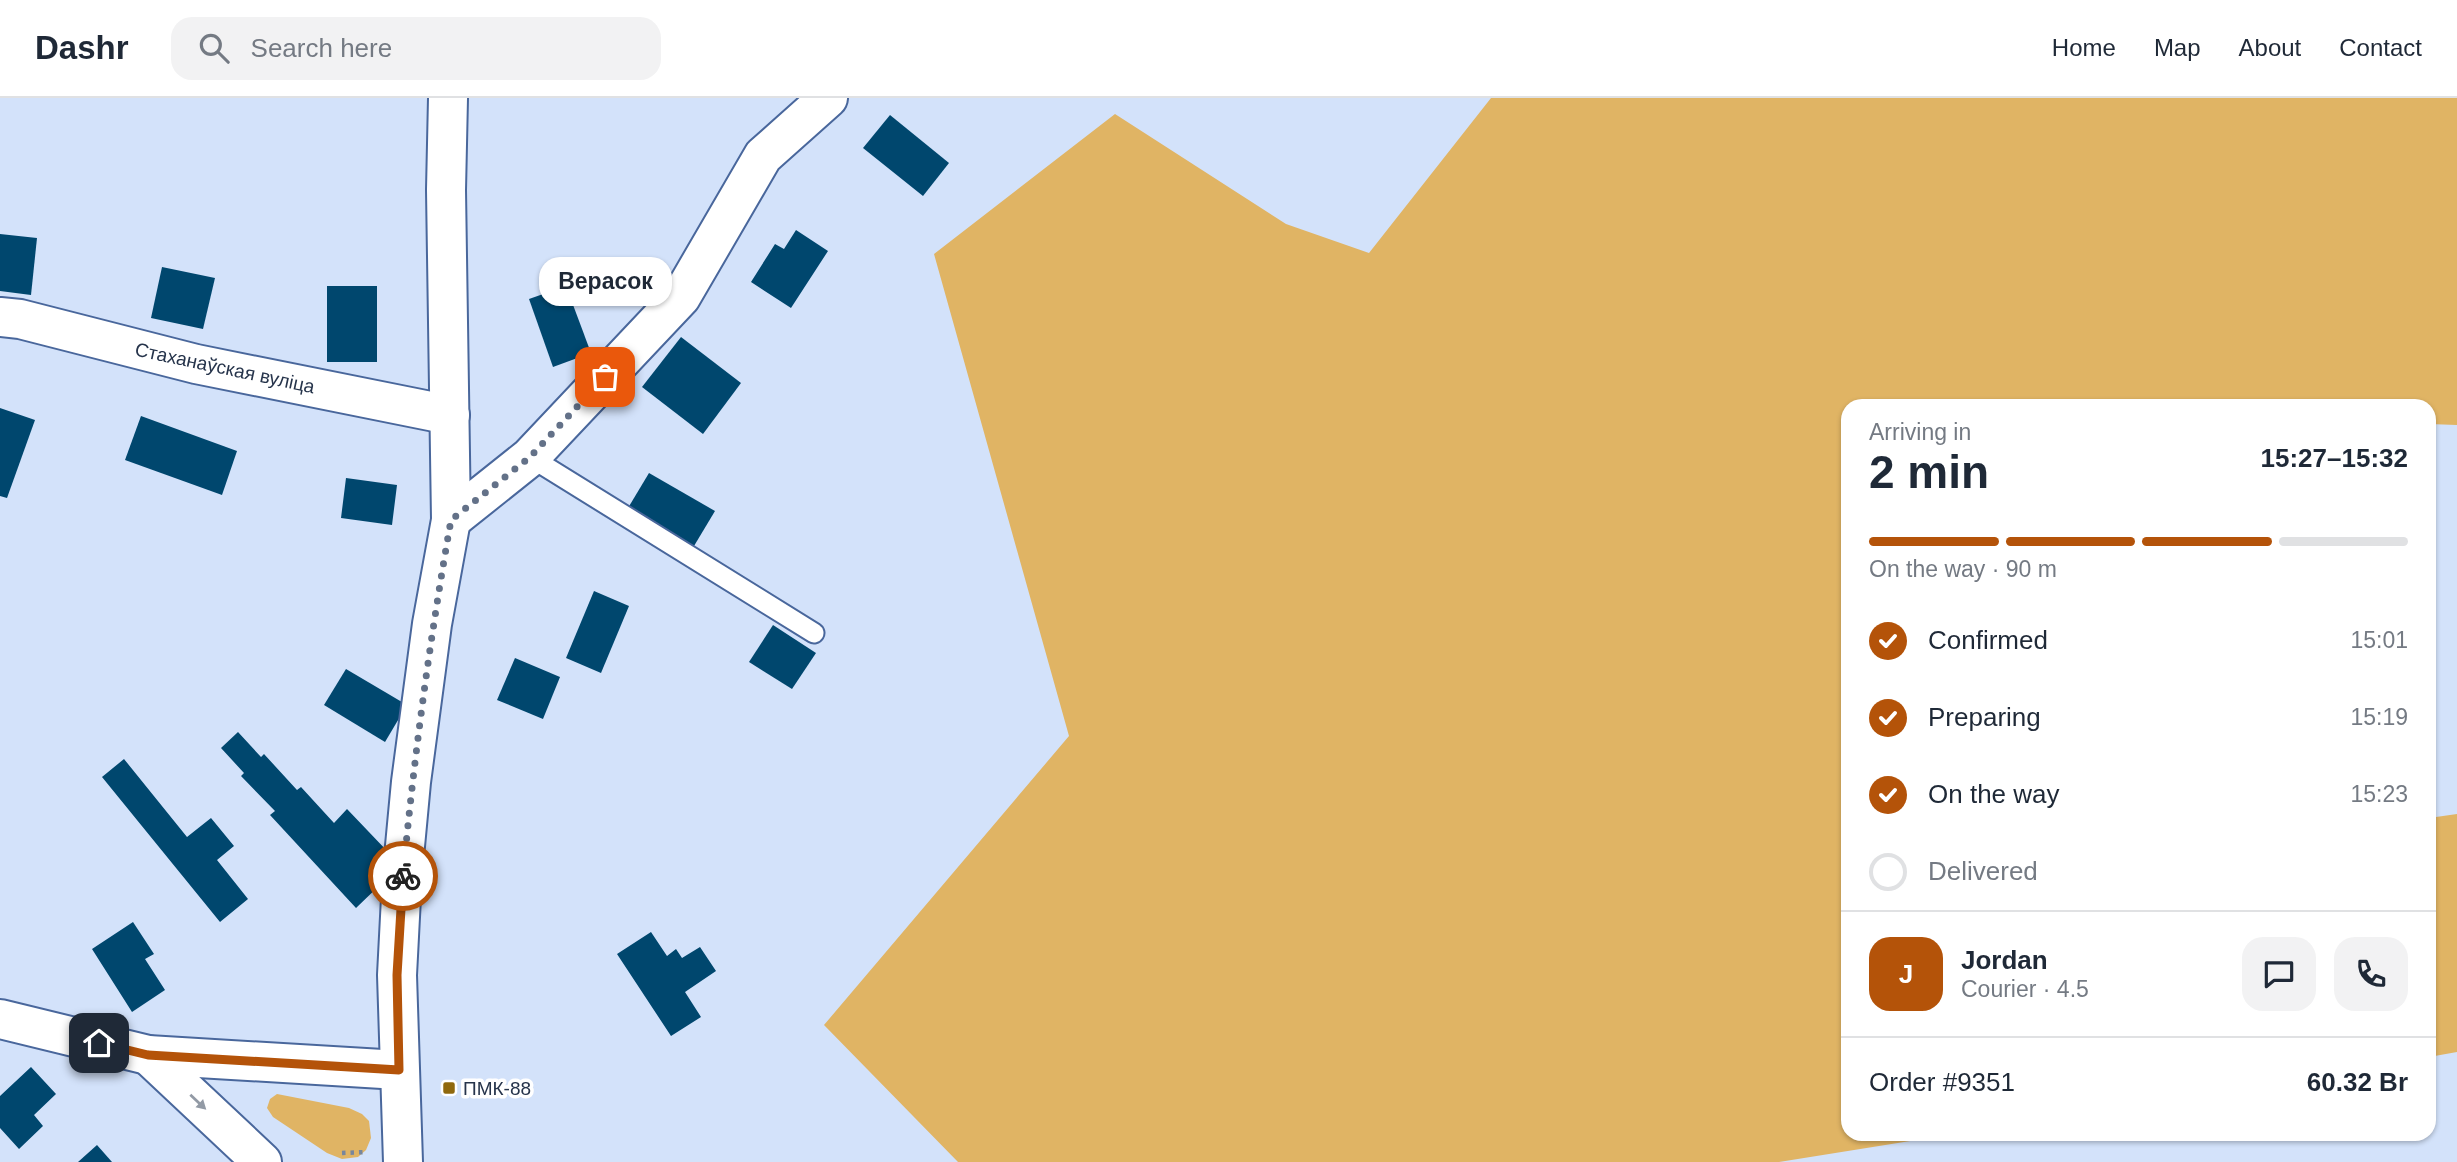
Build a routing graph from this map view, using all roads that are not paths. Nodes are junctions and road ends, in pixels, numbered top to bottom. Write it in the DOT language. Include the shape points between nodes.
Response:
graph roads {
  1 [pos="448,98"];
  2 [pos="828,98"];
  3 [pos="0,317"];
  4 [pos="450,415"];
  5 [pos="530,457"];
  6 [pos="451,520"];
  7 [pos="814,633"];
  8 [pos="0,1019"];
  9 [pos="148,1055"];
  10 [pos="399,1070"];
  11 [pos="262,1162"];
  12 [pos="403,1162"];
  1 -- 4 [label="street"];
  2 -- 5 [label="street" via="763,156 681,297"];
  3 -- 4 [label="street, Стаханаўская вуліца" via="196,364"];
  4 -- 6 [label="street"];
  5 -- 6 [label="street"];
  5 -- 7 [label="lane"];
  6 -- 10 [label="street" via="432,624 402,878"];
  8 -- 9 [label="street"];
  9 -- 10 [label="street"];
  9 -- 11 [label="street, one-way"];
  10 -- 12 [label="street"];
}
